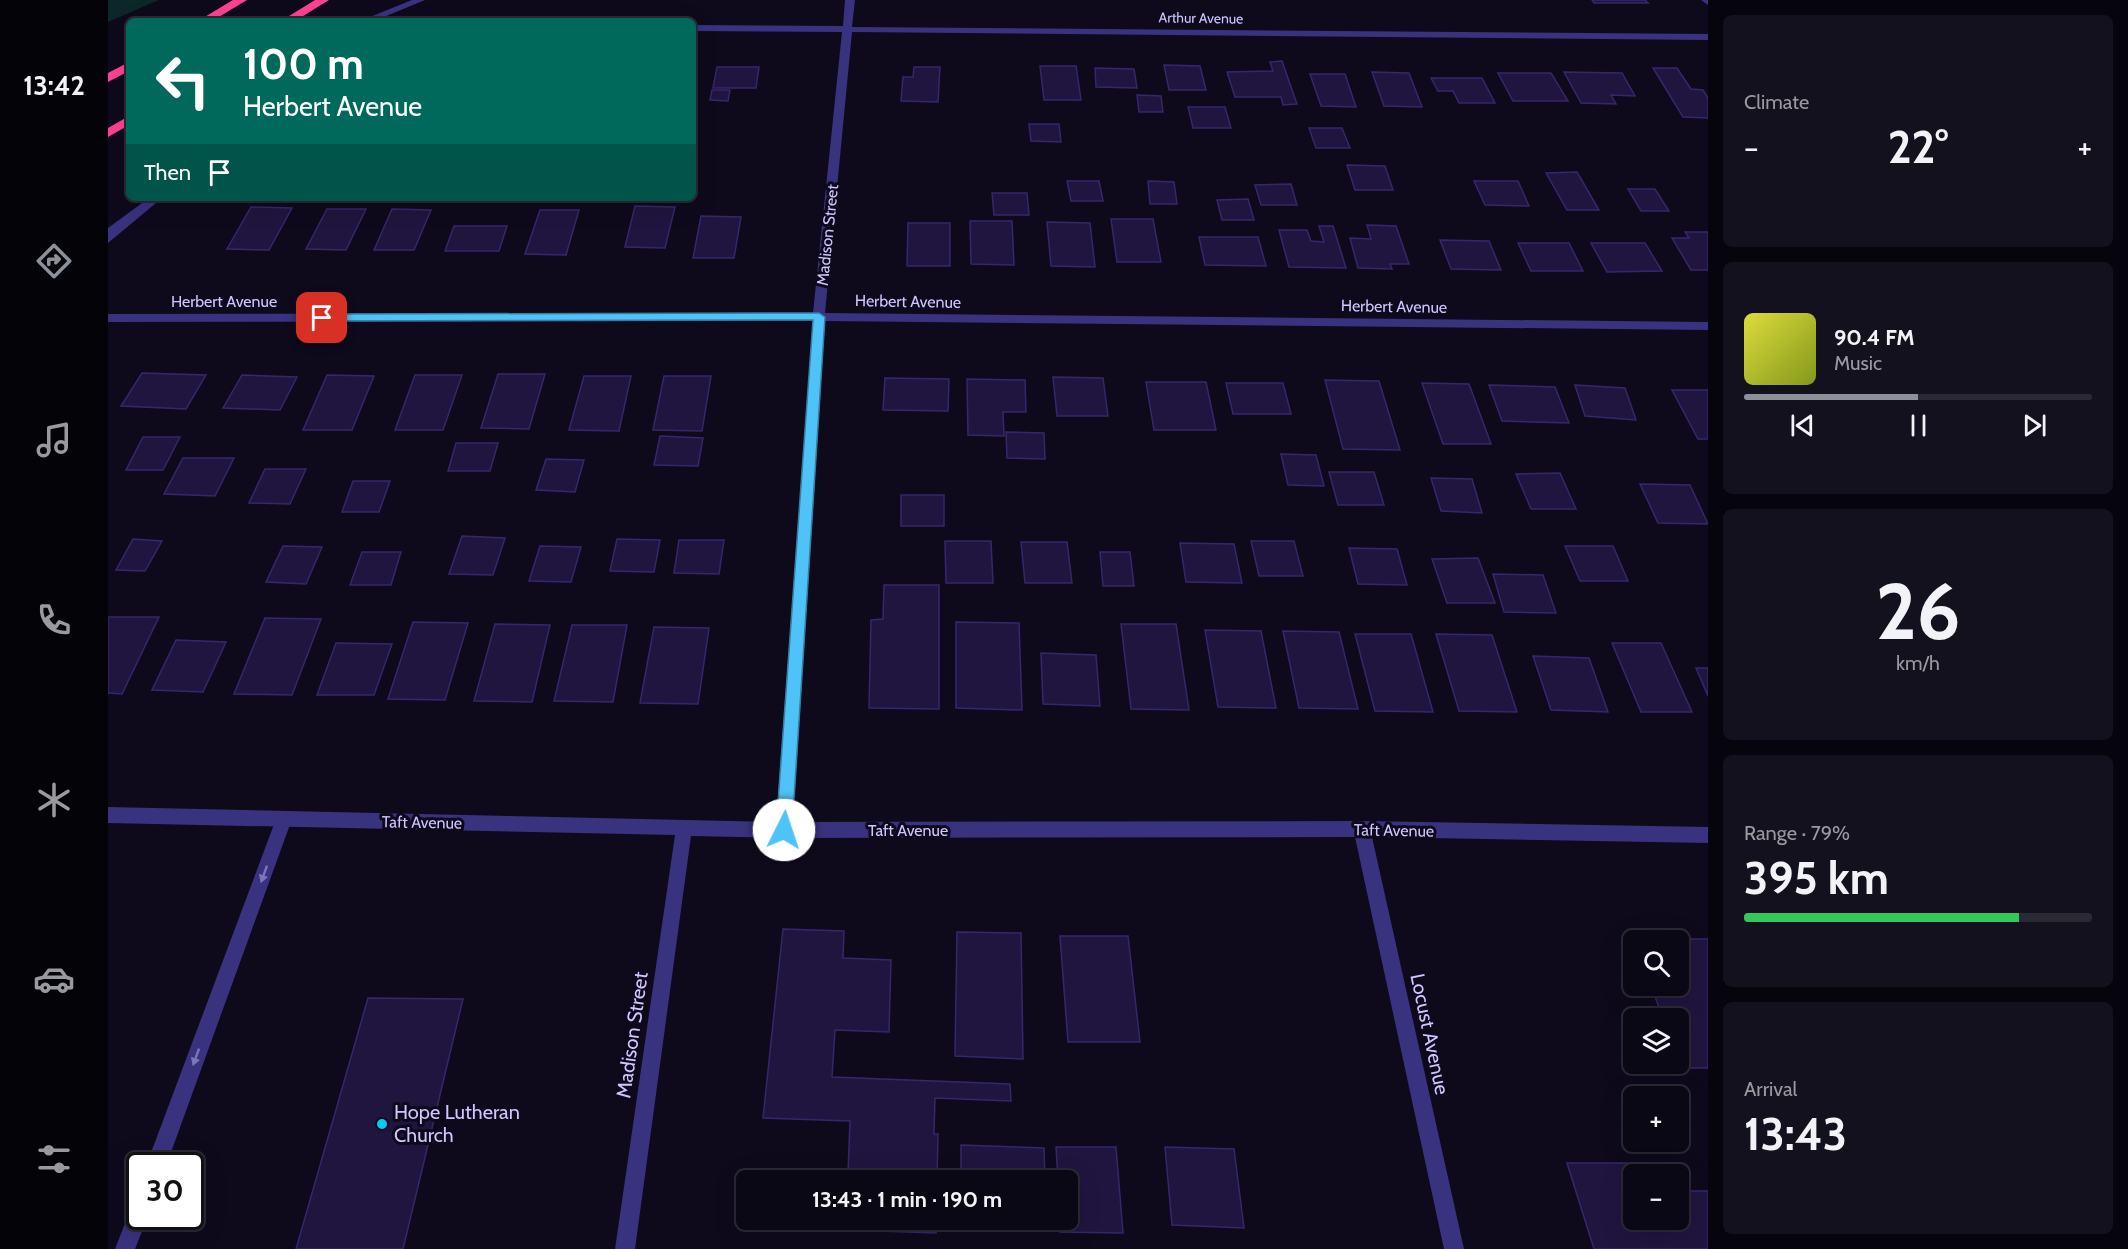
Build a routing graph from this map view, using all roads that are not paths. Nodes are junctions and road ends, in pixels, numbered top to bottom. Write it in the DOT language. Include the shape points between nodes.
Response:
graph roads {
  1 [pos="241,0"];
  2 [pos="322,0"];
  3 [pos="420,0"];
  4 [pos="850,0"];
  5 [pos="209,18"];
  6 [pos="293,18"];
  7 [pos="373,18"];
  8 [pos="696,28"];
  9 [pos="847,29"];
  10 [pos="1708,37"];
  11 [pos="126,68"];
  12 [pos="108,78"];
  13 [pos="126,122"];
  14 [pos="108,133"];
  15 [pos="152,201"];
  16 [pos="108,239"];
  17 [pos="819,317"];
  18 [pos="108,318"];
  19 [pos="1708,326"];
  20 [pos="108,815"];
  21 [pos="284,819"];
  22 [pos="684,828"];
  23 [pos="1362,829"];
  24 [pos="784,830"];
  25 [pos="1708,835"];
  26 [pos="161,1152"];
  27 [pos="132,1230"];
  28 [pos="125,1249"];
  29 [pos="625,1249"];
  30 [pos="1454,1249"];
  1 -- 5 [label="highway"];
  2 -- 6 [label="highway"];
  3 -- 7 [label="street"];
  4 -- 9 [label="street, Madison Street"];
  8 -- 9 [label="street, Arthur Avenue"];
  9 -- 10 [label="street, Arthur Avenue"];
  9 -- 17 [label="street, Madison Street"];
  11 -- 12 [label="highway"];
  13 -- 14 [label="highway"];
  15 -- 16 [label="street" via="112,231"];
  17 -- 18 [label="street, Herbert Avenue"];
  17 -- 19 [label="street, Herbert Avenue"];
  17 -- 24 [label="street, Madison Street"];
  20 -- 21 [label="street, Taft Avenue"];
  21 -- 22 [label="street, Taft Avenue"];
  21 -- 26 [label="street, one-way"];
  22 -- 24 [label="street, Taft Avenue"];
  22 -- 29 [label="street, Madison Street"];
  23 -- 24 [label="street, Taft Avenue"];
  23 -- 25 [label="street, Taft Avenue"];
  23 -- 30 [label="street, Locust Avenue"];
  27 -- 28 [label="street"];
}
